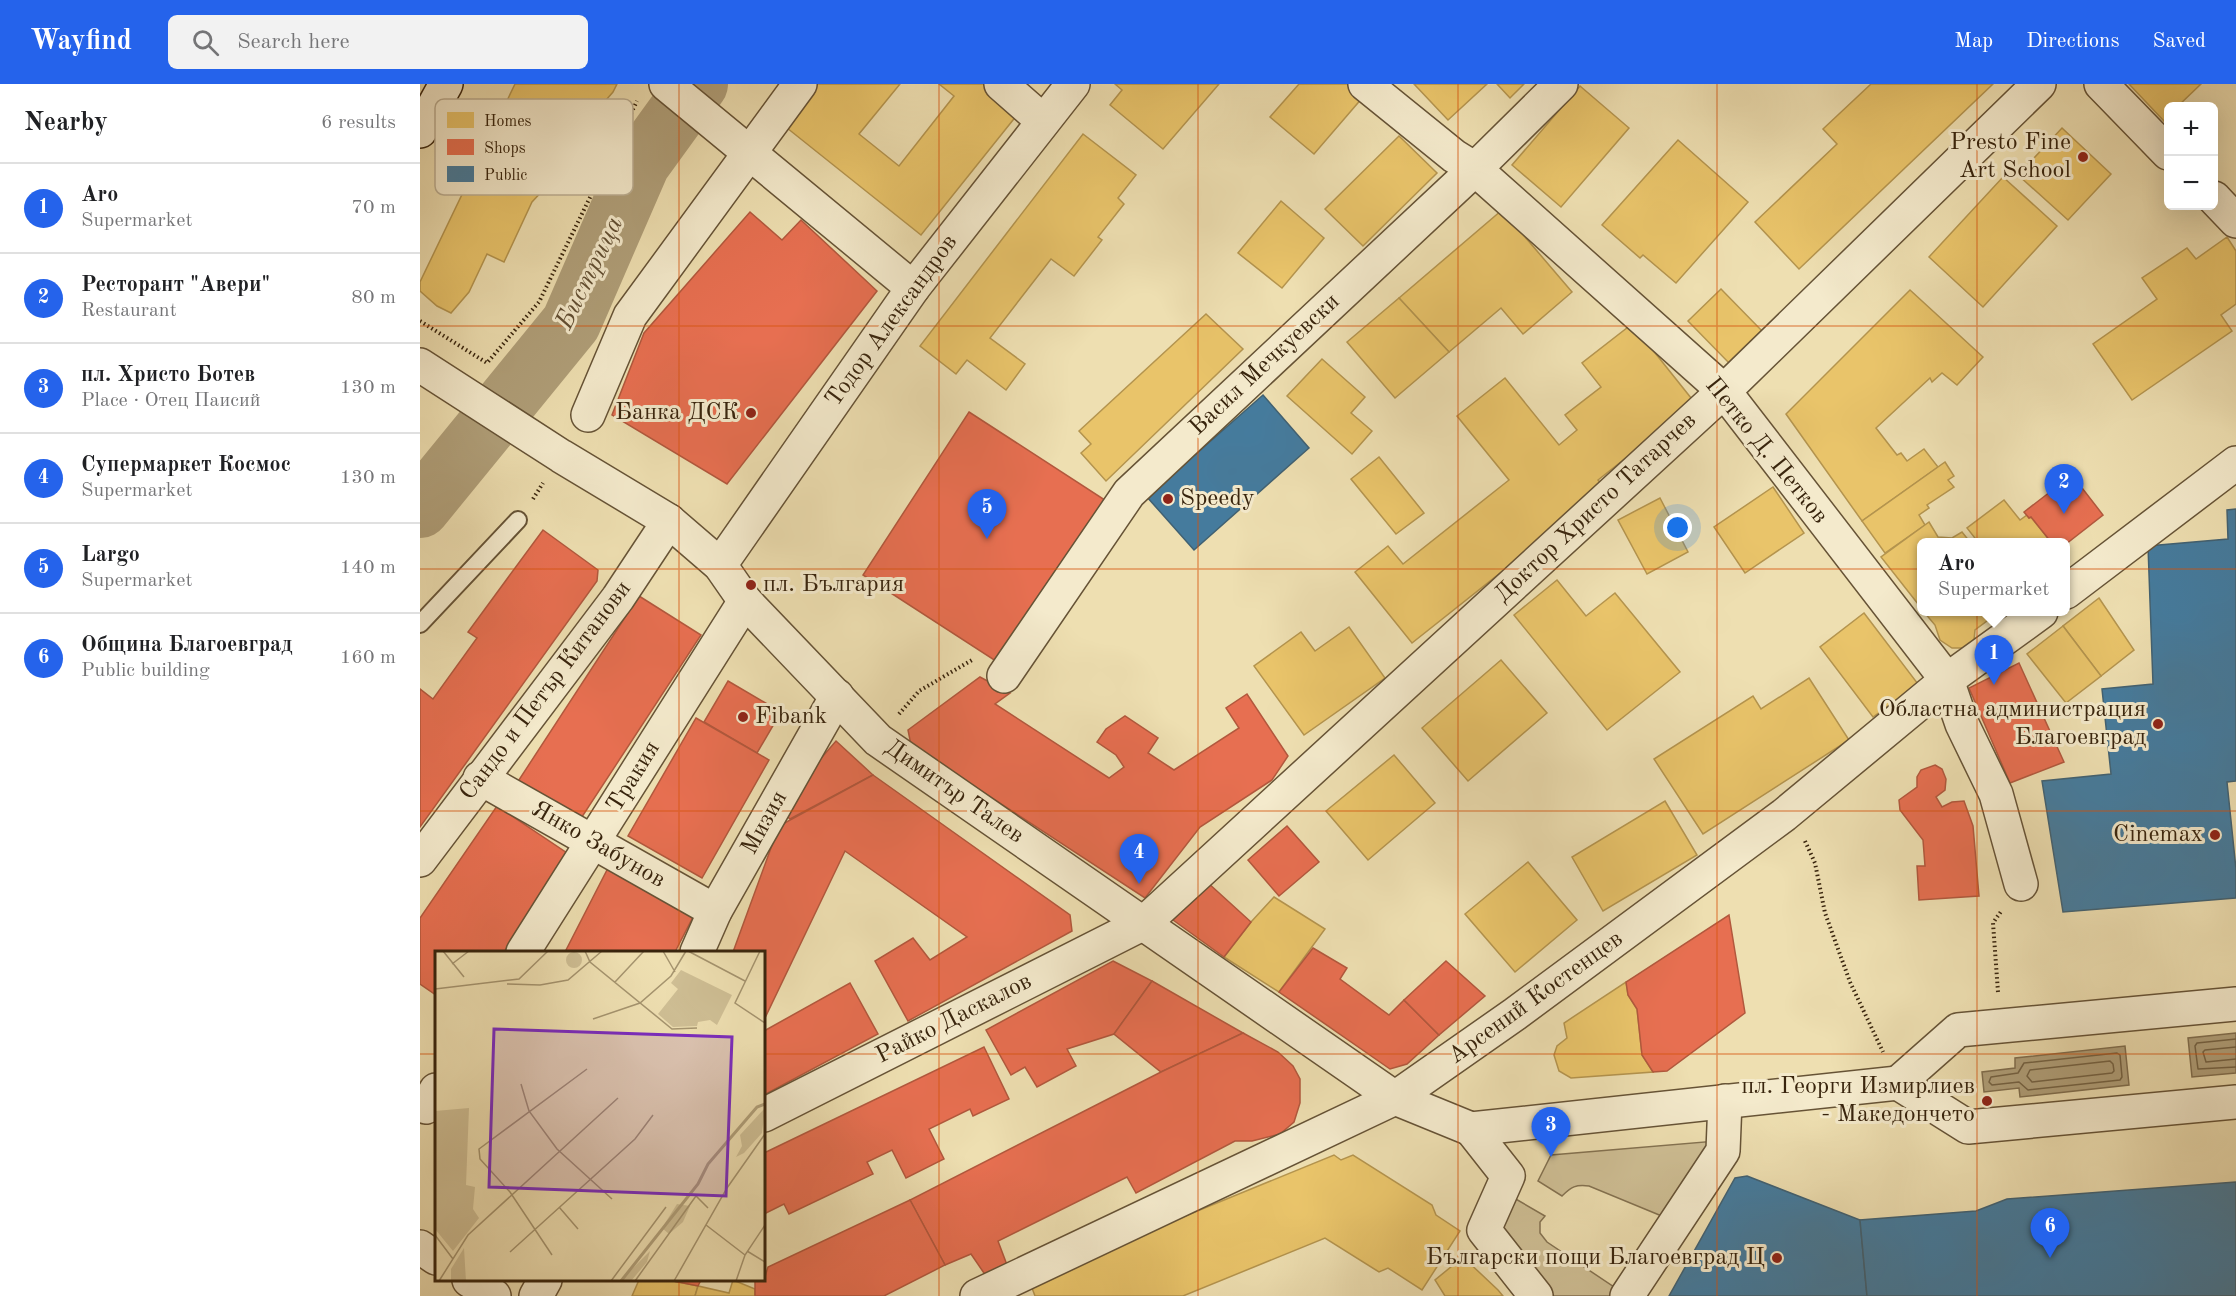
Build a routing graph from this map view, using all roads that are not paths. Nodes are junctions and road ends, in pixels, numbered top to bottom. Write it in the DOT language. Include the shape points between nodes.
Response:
graph roads {
  1 [pos="446,84"];
  2 [pos="800,84"];
  3 [pos="1001,84"];
  4 [pos="1073,84"];
  5 [pos="1365,84"];
  6 [pos="1561,84"];
  7 [pos="2039,84"];
  8 [pos="2100,84"];
  9 [pos="653,89"];
  10 [pos="438,99"];
  11 [pos="435,104"];
  12 [pos="1043,121"];
  13 [pos="420,131"];
  14 [pos="2164,148"];
  15 [pos="748,153"];
  16 [pos="1475,169"];
  17 [pos="2218,202"];
  18 [pos="2236,221"];
  19 [pos="913,288"];
  20 [pos="420,365"];
  21 [pos="1724,391"];
  22 [pos="588,414"];
  23 [pos="2236,463"];
  24 [pos="518,520"];
  25 [pos="669,521"];
  26 [pos="720,565"];
  27 [pos="2070,589"];
  28 [pos="745,601"];
  29 [pos="2035,616"];
  30 [pos="420,624"];
  31 [pos="1004,676"];
  32 [pos="1947,680"];
  33 [pos="837,696"];
  34 [pos="480,778"];
  35 [pos="593,842"];
  36 [pos="420,860"];
  37 [pos="2020,884"];
  38 [pos="715,911"];
  39 [pos="1144,923"];
  40 [pos="524,951"];
  41 [pos="697,951"];
  42 [pos="2236,1004"];
  43 [pos="1898,1083"];
  44 [pos="1395,1098"];
  45 [pos="1725,1101"];
  46 [pos="2236,1102"];
  47 [pos="765,1114"];
  48 [pos="1472,1129"];
  49 [pos="420,1247"];
  50 [pos="435,1257"];
  51 [pos="471,1281"];
  52 [pos="544,1281"];
  53 [pos="985,1292"];
  54 [pos="494,1296"];
  55 [pos="536,1296"];
  56 [pos="1536,1296"];
  57 [pos="1627,1296"];
  1 -- 10 [label="street"];
  2 -- 15 [label="street"];
  3 -- 12 [label="street"];
  4 -- 12 [label="street, Тодор Александров"];
  5 -- 16 [label="street, Петко Д. Петков"];
  6 -- 16 [label="street, Васил Мечкуевски"];
  7 -- 21 [label="street, Доктор Христо Татарчев"];
  8 -- 14 [label="street"];
  9 -- 15 [label="street"];
  11 -- 13 [label="street"];
  12 -- 19 [label="street, Тодор Александров"];
  15 -- 19 [label="street"];
  15 -- 22 [label="street" via="630,316"];
  16 -- 21 [label="street, Петко Д. Петков"];
  16 -- 31 [label="street, Васил Мечкуевски" via="1129,493"];
  17 -- 18 [label="street"];
  19 -- 26 [label="street, Тодор Александров"];
  20 -- 25 [label="street, Димитър Талев"];
  21 -- 32 [label="street, Петко Д. Петков"];
  21 -- 39 [label="street, Доктор Христо Татарчев"];
  23 -- 27 [label="street"];
  24 -- 30 [label="lane"];
  25 -- 26 [label="street, Димитър Талев"];
  25 -- 34 [label="street, Сандо и Петър Китанови" via="618,598"];
  26 -- 28 [label="street, Димитър Талев"];
  28 -- 33 [label="street, Димитър Талев"];
  28 -- 35 [label="street, Тракия"];
  29 -- 32 [label="street, Арсений Костенцев"];
  32 -- 37 [label="street, Петко Д. Петков" via="1962,724 1996,794"];
  32 -- 44 [label="street, Арсений Костенцев" via="1784,815"];
  33 -- 38 [label="street, Мизия"];
  33 -- 39 [label="street, Димитър Талев" via="878,740"];
  34 -- 35 [label="street, Янко Забунов"];
  34 -- 36 [label="street, Сандо и Петър Китанови"];
  35 -- 38 [label="street, Янко Забунов"];
  35 -- 40 [label="street, Тракия"];
  38 -- 41 [label="street, Мизия"];
  39 -- 44 [label="street, Димитър Талев"];
  39 -- 47 [label="street, Райко Даскалов"];
  42 -- 43 [label="street" via="1958,1030"];
  43 -- 45 [label="street"];
  43 -- 46 [label="street" via="1968,1127"];
  44 -- 48 [label="street, Димитър Талев"];
  44 -- 53 [label="street, Арсений Костенцев"];
  45 -- 48 [label="street"];
  45 -- 57 [label="street" via="1723,1151"];
  48 -- 56 [label="street" via="1508,1176 1484,1230"];
  49 -- 50 [label="street"];
  51 -- 54 [label="street"];
  52 -- 55 [label="street"];
}
